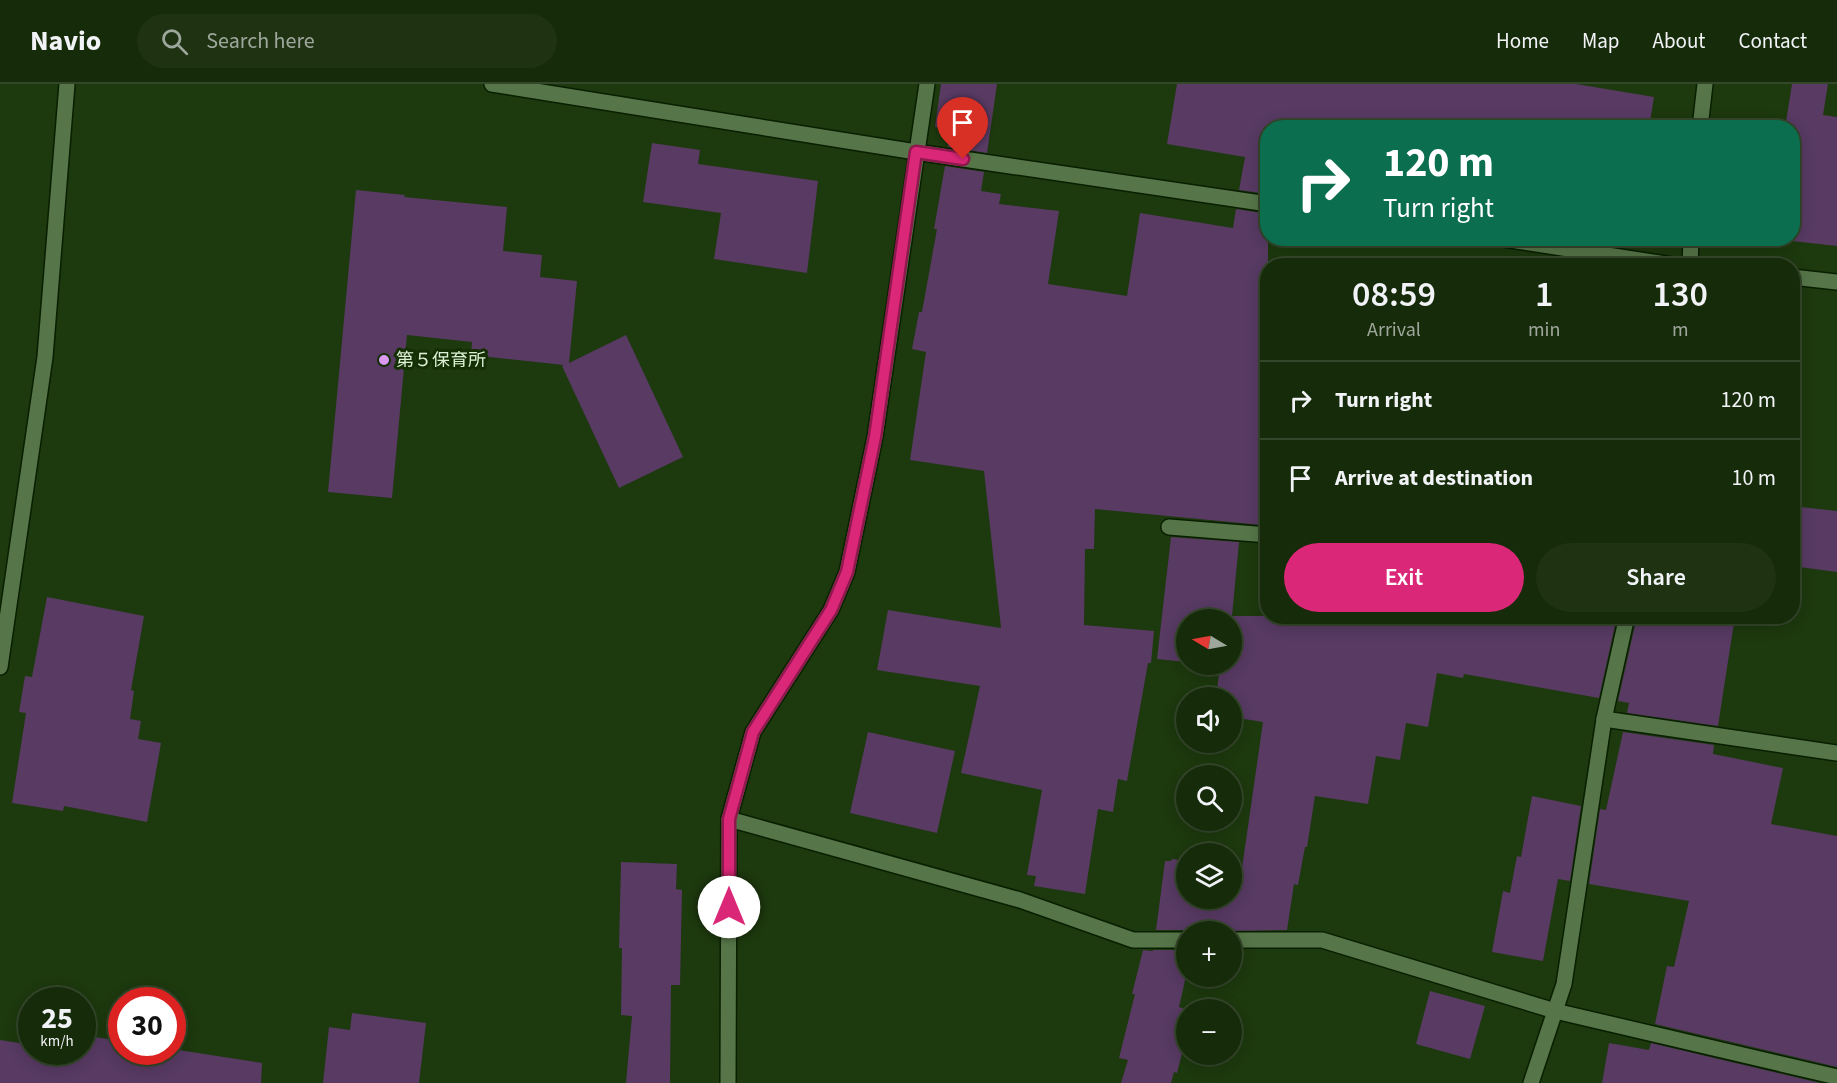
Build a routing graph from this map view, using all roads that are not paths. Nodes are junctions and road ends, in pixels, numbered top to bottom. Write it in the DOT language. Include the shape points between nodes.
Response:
graph roads {
  1 [pos="67,84"];
  2 [pos="492,84"];
  3 [pos="927,84"];
  4 [pos="1705,84"];
  5 [pos="1701,120"];
  6 [pos="916,152"];
  7 [pos="1260,203"];
  8 [pos="1549,246"];
  9 [pos="1627,258"];
  10 [pos="1800,278"];
  11 [pos="1837,282"];
  12 [pos="1169,527"];
  13 [pos="1260,534"];
  14 [pos="1625,624"];
  15 [pos="0,667"];
  16 [pos="1604,719"];
  17 [pos="1837,753"];
  18 [pos="729,819"];
  19 [pos="1176,940"];
  20 [pos="1242,940"];
  21 [pos="1555,1011"];
  22 [pos="1837,1077"];
  23 [pos="728,1083"];
  24 [pos="1531,1083"];
  1 -- 15 [label="street" via="45,357"];
  2 -- 6 [label="street"];
  3 -- 6 [label="street"];
  4 -- 5 [label="street"];
  6 -- 7 [label="street"];
  6 -- 18 [label="street" via="875,437 847,572 831,610 753,732"];
  8 -- 9 [label="street"];
  10 -- 11 [label="street"];
  12 -- 13 [label="street"];
  14 -- 16 [label="street"];
  16 -- 17 [label="street"];
  16 -- 21 [label="street" via="1564,984"];
  18 -- 19 [label="street" via="1020,900 1133,940"];
  18 -- 23 [label="street"];
  20 -- 21 [label="street" via="1322,940"];
  21 -- 22 [label="street"];
  21 -- 24 [label="street"];
}
